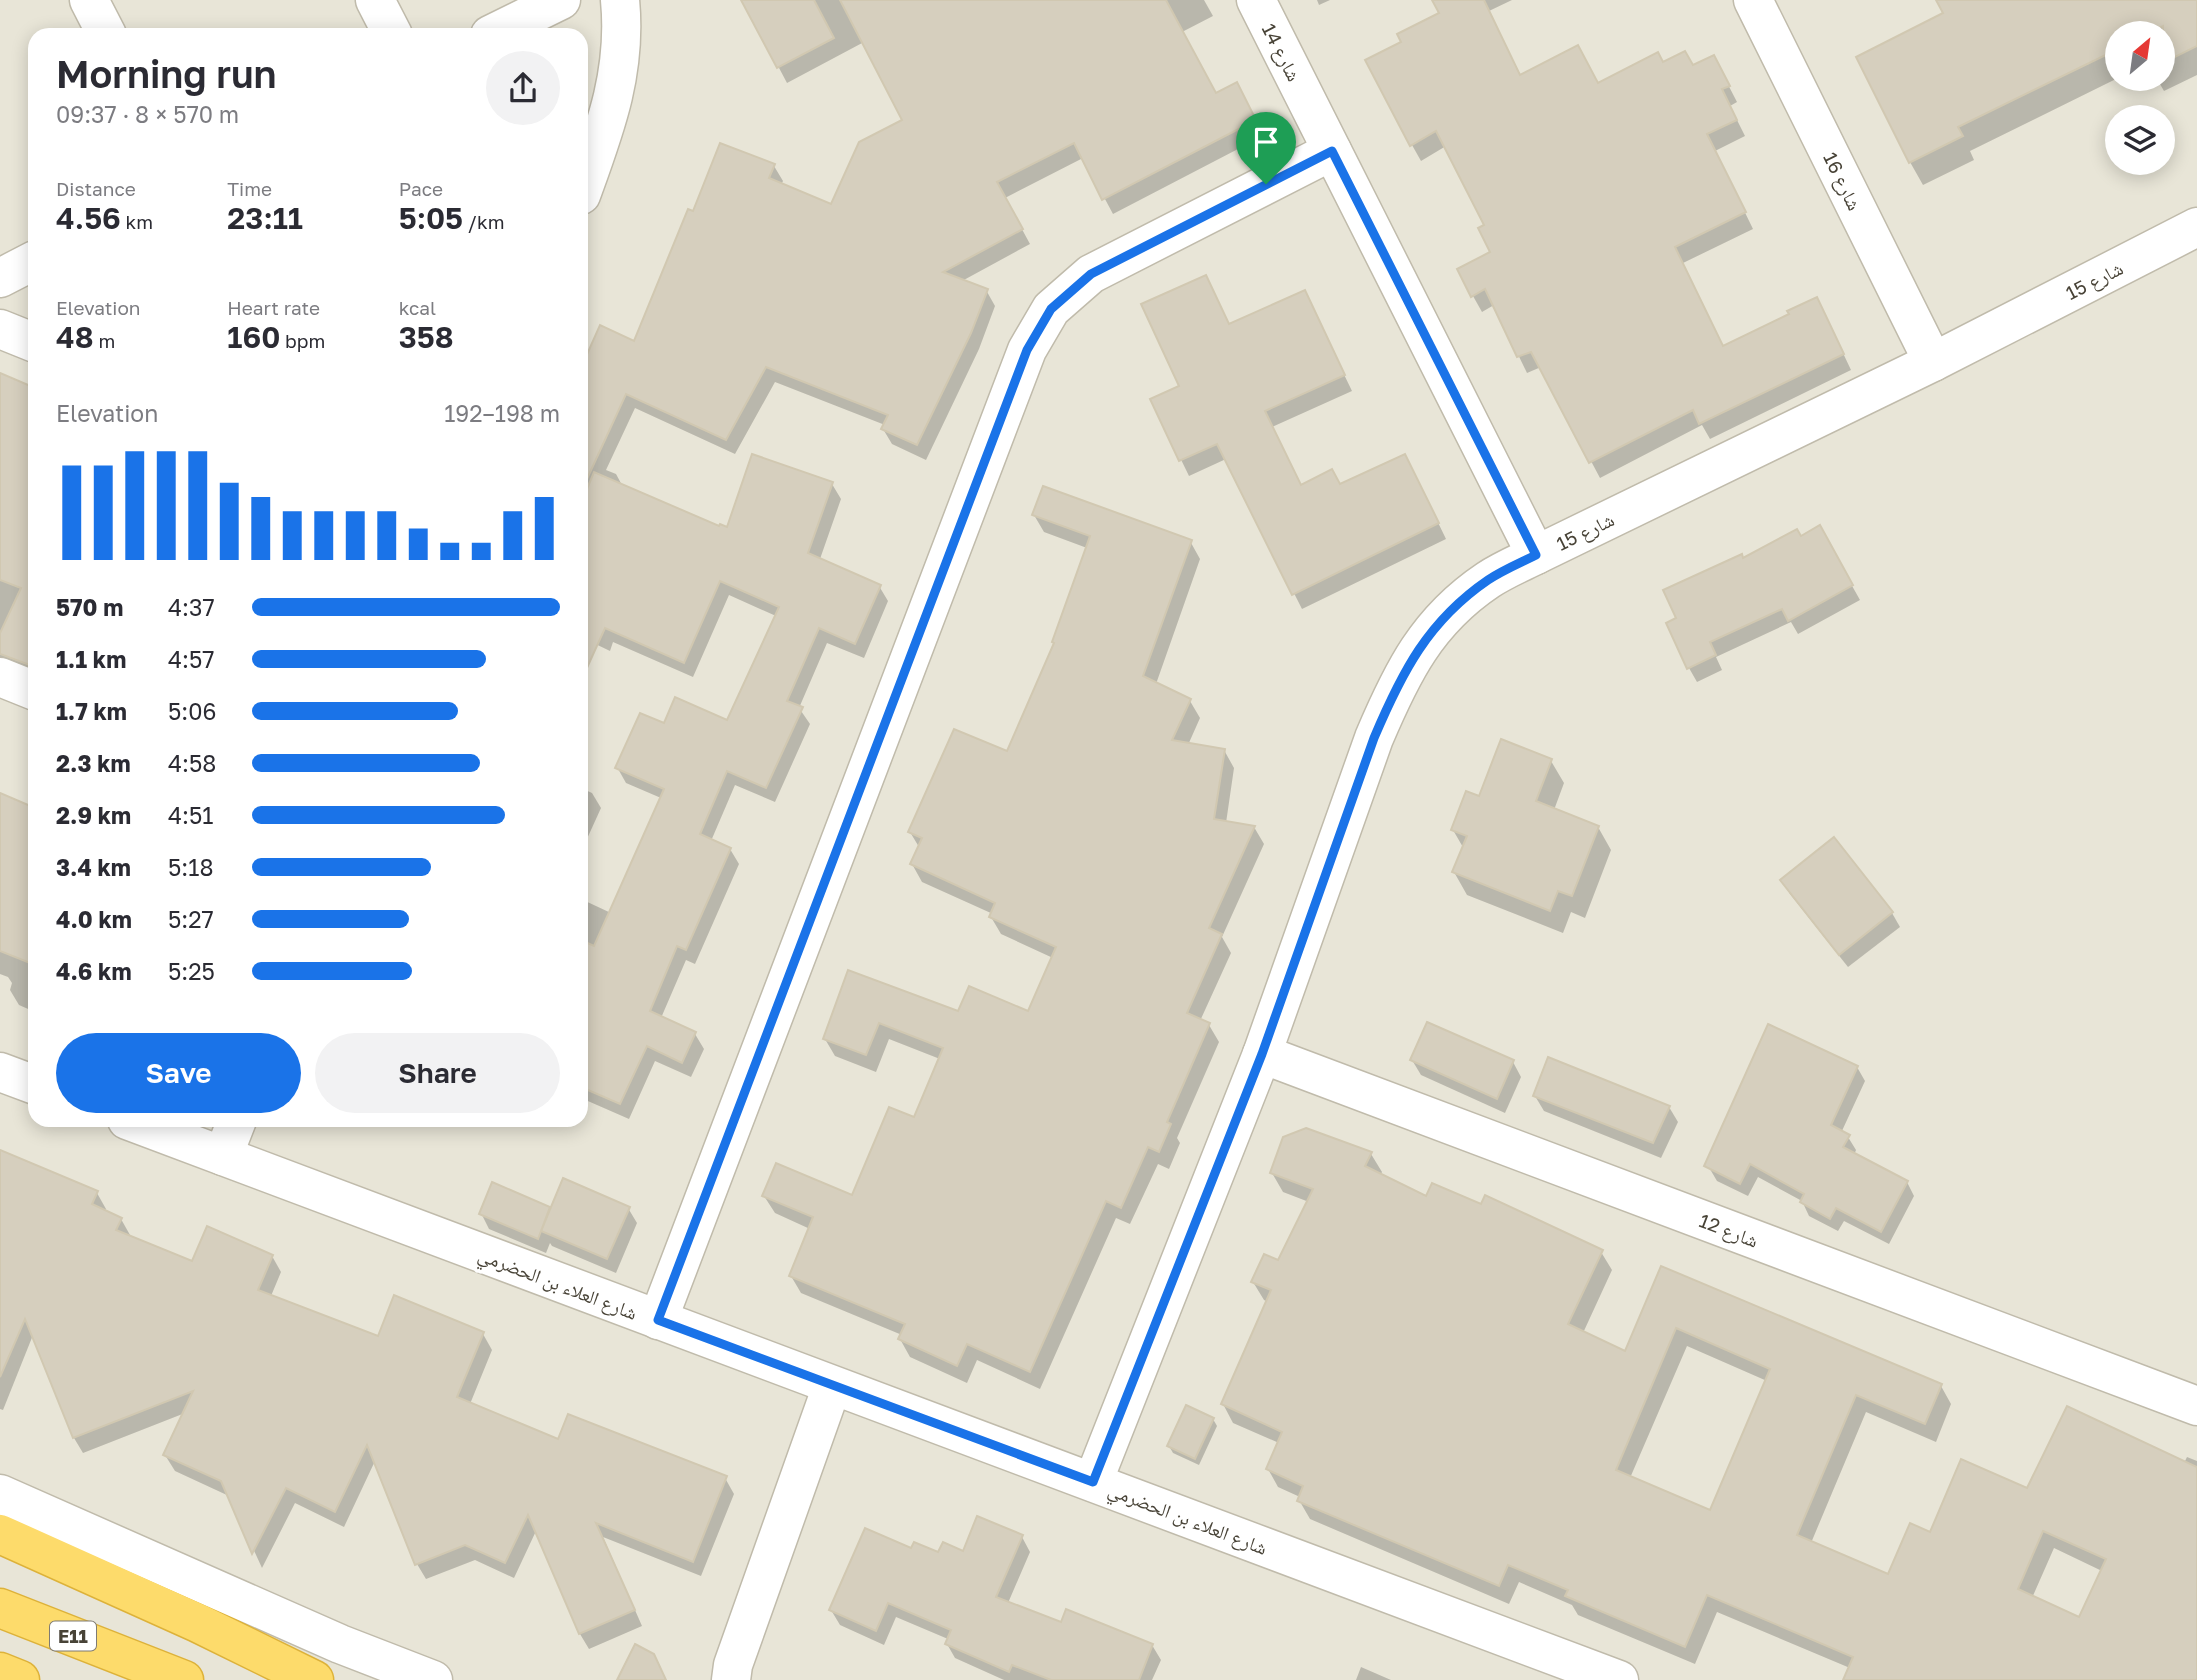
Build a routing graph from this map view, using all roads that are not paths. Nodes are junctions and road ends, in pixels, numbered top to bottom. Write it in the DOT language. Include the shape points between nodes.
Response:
graph roads {
  1 [pos="89,0"];
  2 [pos="375,0"];
  3 [pos="561,0"];
  4 [pos="620,0"];
  5 [pos="1256,0"];
  6 [pos="1753,0"];
  7 [pos="103,28"];
  8 [pos="389,28"];
  9 [pos="504,28"];
  10 [pos="1332,151"];
  11 [pos="588,176"];
  12 [pos="2197,227"];
  13 [pos="28,264"];
  14 [pos="0,278"];
  15 [pos="0,329"];
  16 [pos="28,340"];
  17 [pos="1933,362"];
  18 [pos="1536,555"];
  19 [pos="0,677"];
  20 [pos="28,688"];
  21 [pos="1262,1054"];
  22 [pos="0,1072"];
  23 [pos="28,1082"];
  24 [pos="146,1127"];
  25 [pos="234,1127"];
  26 [pos="223,1156"];
  27 [pos="658,1320"];
  28 [pos="832,1386"];
  29 [pos="2197,1406"];
  30 [pos="1093,1482"];
  31 [pos="0,1494"];
  32 [pos="0,1534"];
  33 [pos="0,1608"];
  34 [pos="0,1672"];
  35 [pos="728,1675"];
  36 [pos="20,1680"];
  37 [pos="184,1680"];
  38 [pos="314,1680"];
  39 [pos="433,1680"];
  40 [pos="1619,1680"];
  1 -- 7 [label="street"];
  2 -- 8 [label="street"];
  3 -- 9 [label="street"];
  4 -- 11 [label="street" via="622,34 615,95"];
  5 -- 10 [label="street, شارع 14"];
  6 -- 17 [label="street, شارع 16"];
  10 -- 18 [label="street, شارع 14"];
  10 -- 27 [label="street" via="1091,274 1051,309 1027,350"];
  12 -- 17 [label="street, شارع 15"];
  13 -- 14 [label="street"];
  15 -- 16 [label="street"];
  17 -- 18 [label="street, شارع 15"];
  18 -- 21 [label="street, شارع 15" via="1489,579 1451,610 1418,648 1374,738"];
  19 -- 20 [label="street"];
  21 -- 29 [label="street, شارع 12"];
  21 -- 30 [label="street, شارع 15"];
  22 -- 23 [label="street"];
  24 -- 26 [label="street, شارع العلاء بن الحضرمي"];
  25 -- 26 [label="street"];
  26 -- 27 [label="street, شارع العلاء بن الحضرمي"];
  27 -- 28 [label="street, شارع العلاء بن الحضرمي"];
  28 -- 30 [label="street, شارع العلاء بن الحضرمي"];
  28 -- 35 [label="street"];
  30 -- 40 [label="street, شارع العلاء بن الحضرمي"];
  31 -- 39 [label="street" via="340,1644"];
  32 -- 38 [label="highway"];
  33 -- 37 [label="highway, E11"];
  34 -- 36 [label="highway"];
}
